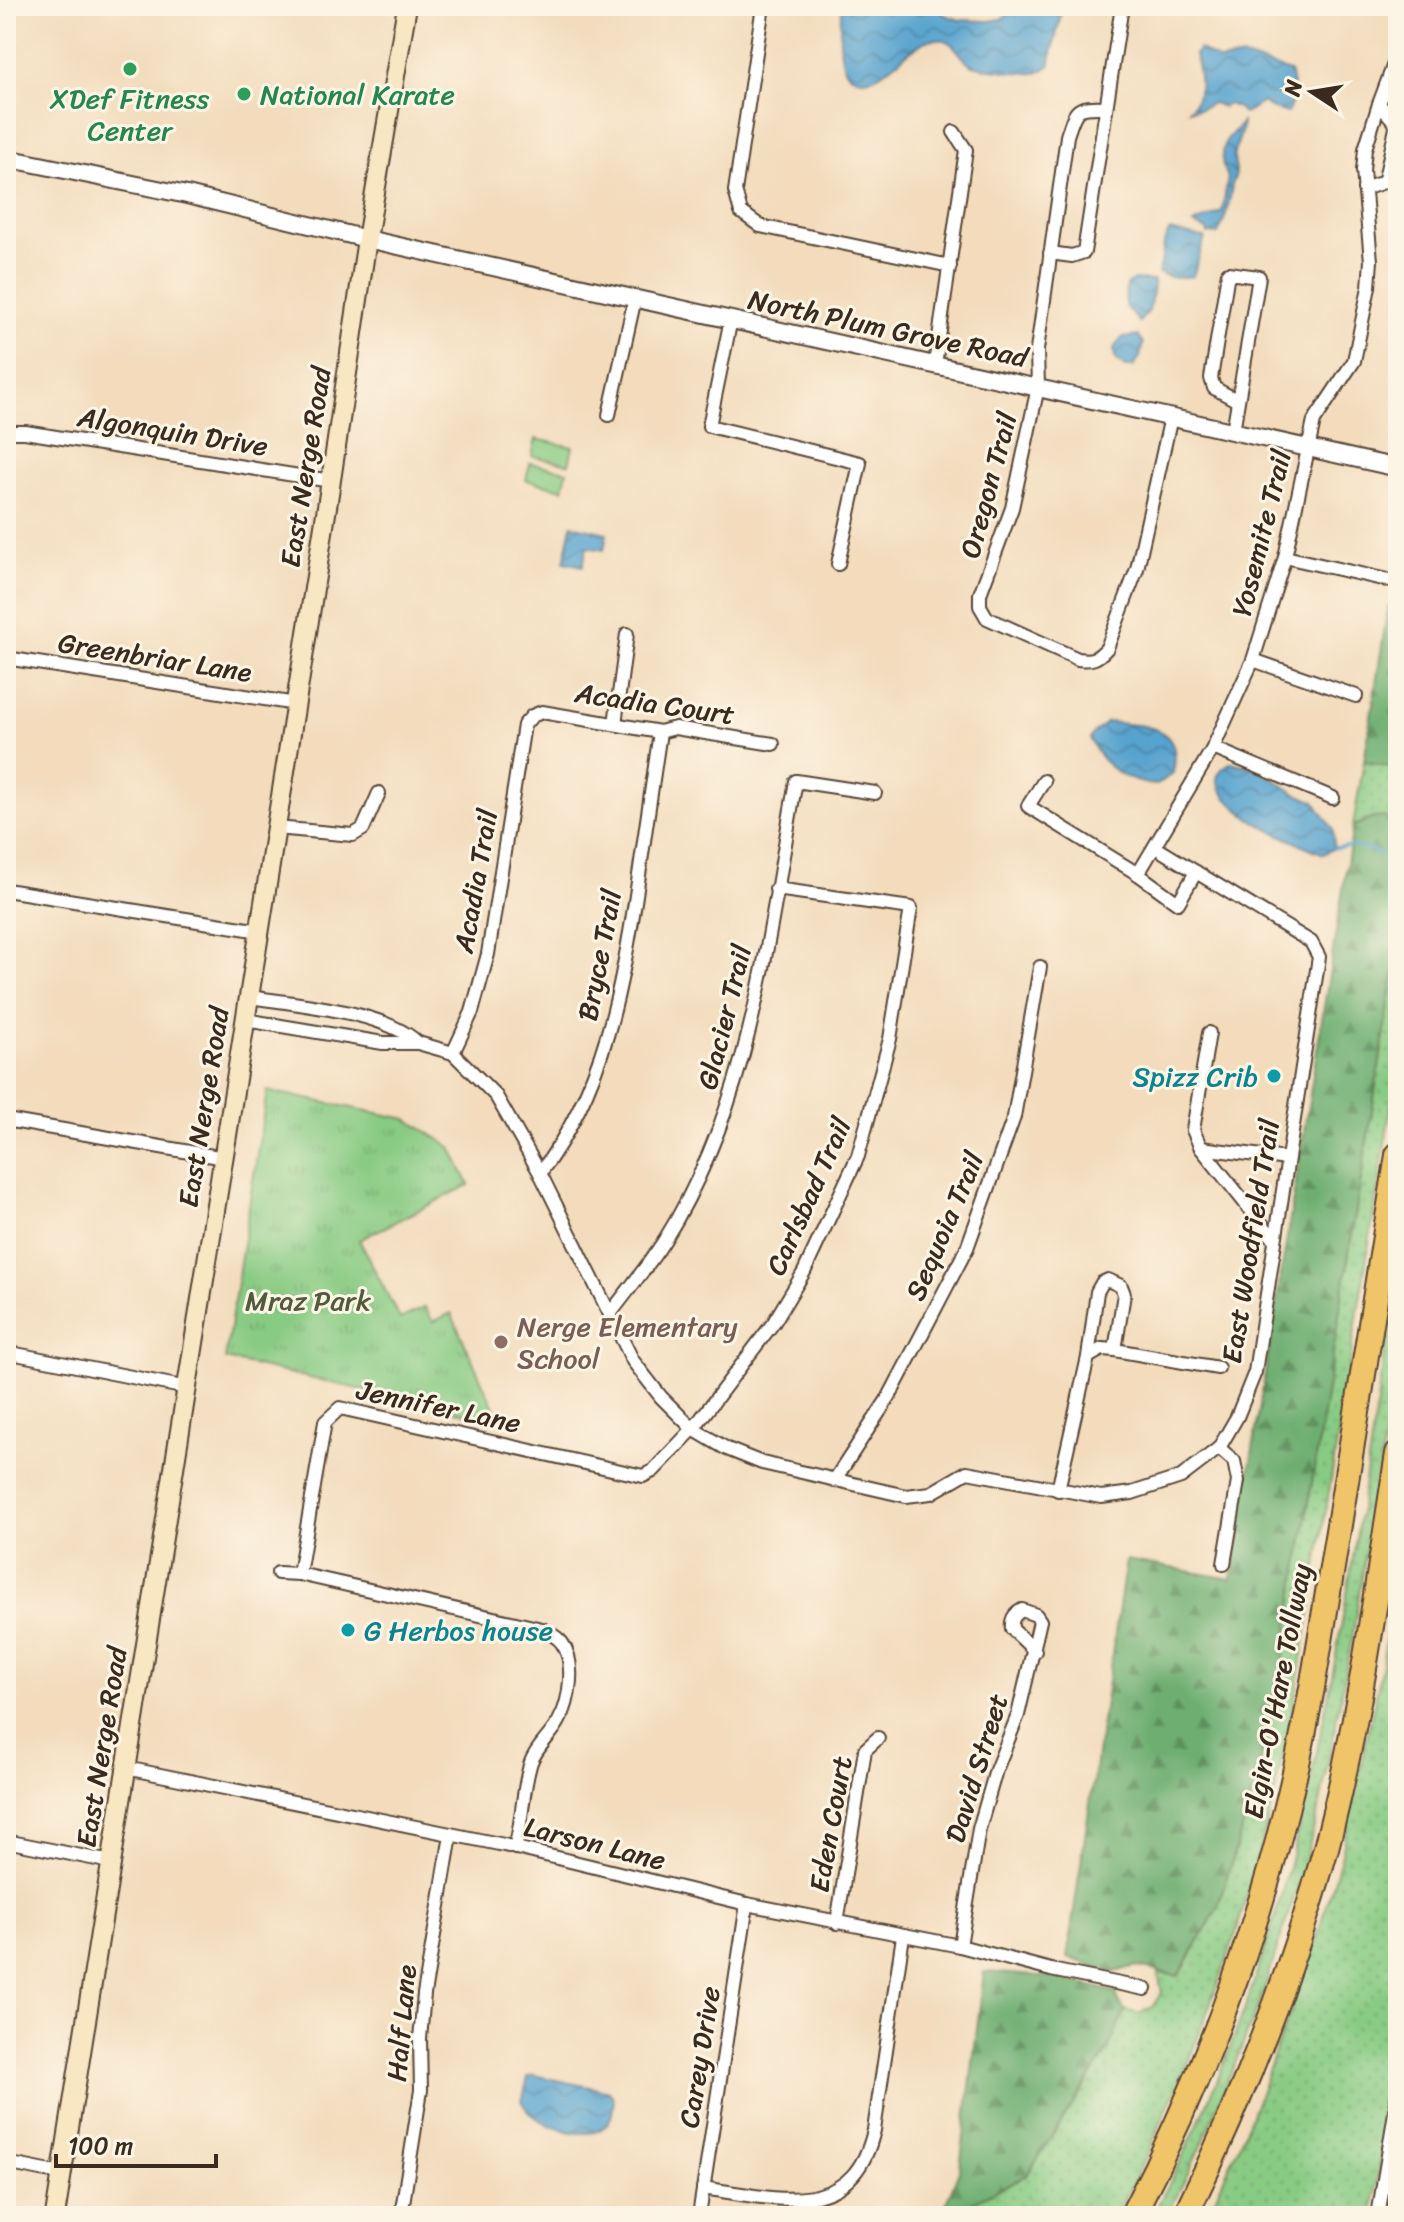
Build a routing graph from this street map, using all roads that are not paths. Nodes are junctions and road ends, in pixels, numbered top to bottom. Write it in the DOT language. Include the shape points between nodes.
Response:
graph roads {
  1 [pos="407,6"];
  2 [pos="763,6"];
  3 [pos="1122,6"];
  4 [pos="1398,53"];
  5 [pos="1379,104"];
  6 [pos="1104,107"];
  7 [pos="954,132"];
  8 [pos="6,158"];
  9 [pos="1364,189"];
  10 [pos="367,239"];
  11 [pos="1050,253"];
  12 [pos="950,266"];
  13 [pos="635,298"];
  14 [pos="731,319"];
  15 [pos="935,365"];
  16 [pos="1038,387"];
  17 [pos="1238,401"];
  18 [pos="609,415"];
  19 [pos="1171,417"];
  20 [pos="1233,431"];
  21 [pos="6,432"];
  22 [pos="1307,447"];
  23 [pos="1398,468"];
  24 [pos="331,481"];
  25 [pos="1285,557"];
  26 [pos="838,564"];
  27 [pos="1387,580"];
  28 [pos="627,634"];
  29 [pos="6,658"];
  30 [pos="1253,660"];
  31 [pos="1356,696"];
  32 [pos="296,704"];
  33 [pos="532,716"];
  34 [pos="615,724"];
  35 [pos="660,732"];
  36 [pos="773,744"];
  37 [pos="1213,748"];
  38 [pos="1044,781"];
  39 [pos="379,793"];
  40 [pos="875,793"];
  41 [pos="1333,798"];
  42 [pos="276,828"];
  43 [pos="1155,847"];
  44 [pos="1196,872"];
  45 [pos="1138,874"];
  46 [pos="776,889"];
  47 [pos="6,890"];
  48 [pos="260,931"];
  49 [pos="1040,967"];
  50 [pos="249,997"];
  51 [pos="245,1020"];
  52 [pos="1209,1033"];
  53 [pos="418,1043"];
  54 [pos="453,1053"];
  55 [pos="6,1120"];
  56 [pos="1201,1148"];
  57 [pos="1398,1155"];
  58 [pos="224,1158"];
  59 [pos="1287,1159"];
  60 [pos="540,1173"];
  61 [pos="1274,1239"];
  62 [pos="610,1314"];
  63 [pos="1115,1350"];
  64 [pos="6,1352"];
  65 [pos="1088,1357"];
  66 [pos="1218,1368"];
  67 [pos="187,1388"];
  68 [pos="693,1429"];
  69 [pos="1219,1448"];
  70 [pos="1398,1454"];
  71 [pos="834,1481"];
  72 [pos="1058,1490"];
  73 [pos="1224,1564"];
  74 [pos="278,1573"];
  75 [pos="299,1574"];
  76 [pos="1035,1651"];
  77 [pos="878,1738"];
  78 [pos="126,1768"];
  79 [pos="451,1835"];
  80 [pos="6,1841"];
  81 [pos="515,1848"];
  82 [pos="111,1862"];
  83 [pos="747,1904"];
  84 [pos="837,1923"];
  85 [pos="903,1936"];
  86 [pos="960,1946"];
  87 [pos="1145,1989"];
  88 [pos="1398,2094"];
  89 [pos="6,2163"];
  90 [pos="61,2174"];
  91 [pos="703,2188"];
  92 [pos="55,2216"];
  93 [pos="401,2216"];
  94 [pos="699,2216"];
  95 [pos="1132,2216"];
  96 [pos="1185,2216"];
  97 [pos="1378,2216"];
  1 -- 10 [label="main road, East Nerge Road"];
  2 -- 12 [label="street" via="735,191 741,212 760,226"];
  3 -- 6 [label="street"];
  4 -- 5 [label="street, Yosemite Trail"];
  5 -- 9 [label="street, Yosemite Trail" via="1365,149"];
  5 -- 9 [label="street" via="1396,128 1385,179"];
  6 -- 11 [label="street, Oregon Trail" via="1082,106 1075,112"];
  6 -- 11 [label="street" via="1084,252"];
  7 -- 12 [label="street" via="966,150"];
  8 -- 10 [label="street, North Plum Grove Road"];
  9 -- 22 [label="street, Yosemite Trail" via="1371,261 1363,323 1354,361 1314,421"];
  10 -- 13 [label="street, North Plum Grove Road"];
  10 -- 24 [label="main road, East Nerge Road"];
  11 -- 16 [label="street, Oregon Trail" via="1037,350"];
  12 -- 15 [label="street"];
  13 -- 14 [label="street, North Plum Grove Road"];
  13 -- 18 [label="street"];
  14 -- 15 [label="street, North Plum Grove Road"];
  14 -- 26 [label="street" via="709,426 860,463"];
  15 -- 16 [label="street, North Plum Grove Road"];
  16 -- 19 [label="street, North Plum Grove Road"];
  16 -- 19 [label="street, Oregon Trail" via="1012,508 980,606 1001,626 1078,659 1098,658 1107,648 1137,569"];
  17 -- 17 [label="street" via="1259,277 1228,273 1211,378 1214,388"];
  17 -- 20 [label="street"];
  19 -- 20 [label="street, North Plum Grove Road"];
  20 -- 22 [label="street, North Plum Grove Road"];
  21 -- 24 [label="street, Algonquin Drive"];
  22 -- 23 [label="street, North Plum Grove Road"];
  22 -- 25 [label="street, Yosemite Trail"];
  24 -- 32 [label="main road, East Nerge Road"];
  25 -- 27 [label="street"];
  25 -- 30 [label="street, Yosemite Trail"];
  28 -- 34 [label="street"];
  29 -- 32 [label="street, Greenbriar Lane"];
  30 -- 31 [label="street"];
  30 -- 37 [label="street, Yosemite Trail"];
  32 -- 42 [label="main road, East Nerge Road"];
  33 -- 34 [label="street, Acadia Court" via="542,712"];
  33 -- 54 [label="street, Acadia Trail" via="524,725 488,954 472,1012"];
  34 -- 35 [label="street, Acadia Court"];
  35 -- 36 [label="street, Acadia Court" via="675,728"];
  35 -- 60 [label="street, Bryce Trail" via="616,1006 578,1112"];
  37 -- 41 [label="street"];
  37 -- 43 [label="street, Yosemite Trail"];
  38 -- 45 [label="street" via="1028,806"];
  39 -- 42 [label="street" via="363,829 353,835"];
  40 -- 46 [label="street, Glacier Trail" via="796,781"];
  42 -- 48 [label="main road, East Nerge Road"];
  43 -- 44 [label="street"];
  43 -- 45 [label="street, Yosemite Trail"];
  44 -- 45 [label="street" via="1178,903"];
  44 -- 59 [label="street, East Woodfield Trail" via="1311,942 1319,957"];
  46 -- 62 [label="street, Glacier Trail" via="748,1044 721,1123 664,1241"];
  46 -- 68 [label="street, Carlsbad Trail" via="911,908 890,1039 858,1156 804,1272 774,1322"];
  47 -- 48 [label="street"];
  48 -- 50 [label="main road, East Nerge Road"];
  49 -- 71 [label="street, Sequoia Trail" via="1014,1117 967,1248 889,1397"];
  50 -- 51 [label="main road, East Nerge Road"];
  50 -- 53 [label="street" via="356,1015 409,1034"];
  51 -- 53 [label="street" via="383,1043"];
  51 -- 58 [label="main road, East Nerge Road"];
  52 -- 56 [label="street" via="1193,1130"];
  53 -- 54 [label="street"];
  54 -- 60 [label="street" via="496,1096"];
  55 -- 58 [label="street"];
  56 -- 59 [label="street"];
  56 -- 61 [label="street"];
  57 -- 95 [label="highway, Elgin-O'Hare Tollway" via="1310,1701 1286,1812 1227,2002"];
  58 -- 67 [label="main road, East Nerge Road"];
  59 -- 61 [label="street, East Woodfield Trail"];
  60 -- 62 [label="street"];
  61 -- 69 [label="street, East Woodfield Trail" via="1255,1372"];
  62 -- 68 [label="street" via="645,1378"];
  63 -- 65 [label="street" via="1102,1349"];
  63 -- 65 [label="street" via="1124,1294 1121,1286 1108,1280 1097,1292"];
  63 -- 66 [label="street"];
  64 -- 67 [label="street"];
  65 -- 72 [label="street"];
  67 -- 78 [label="main road, East Nerge Road"];
  68 -- 71 [label="street" via="762,1463"];
  68 -- 75 [label="street, Jennifer Lane" via="643,1476 340,1408 325,1422"];
  69 -- 72 [label="street" via="1181,1477 1132,1493 1101,1497"];
  69 -- 73 [label="street" via="1234,1461 1238,1481"];
  70 -- 96 [label="highway" via="1352,1729 1322,1861 1260,2048"];
  71 -- 72 [label="street" via="913,1497 972,1473"];
  74 -- 75 [label="street"];
  75 -- 81 [label="street" via="542,1629 563,1644 570,1677 564,1709 533,1758"];
  76 -- 86 [label="street, David Street" via="979,1829"];
  77 -- 84 [label="street, Eden Court" via="865,1750"];
  78 -- 79 [label="street, Larson Lane"];
  78 -- 82 [label="main road, East Nerge Road"];
  79 -- 81 [label="street, Larson Lane"];
  79 -- 93 [label="street, Half Lane" via="424,1994 421,2090"];
  80 -- 82 [label="street"];
  81 -- 83 [label="street, Larson Lane"];
  82 -- 90 [label="main road, East Nerge Road"];
  83 -- 84 [label="street, Larson Lane"];
  83 -- 91 [label="street, Carey Drive"];
  84 -- 85 [label="street, Larson Lane"];
  85 -- 86 [label="street, Larson Lane"];
  85 -- 91 [label="street" via="874,2130 856,2176 837,2192 806,2202"];
  86 -- 87 [label="street, Larson Lane"];
  88 -- 97 [label="street"];
  89 -- 90 [label="street"];
  90 -- 92 [label="main road, East Nerge Road"];
  91 -- 94 [label="street, Carey Drive"];
}
